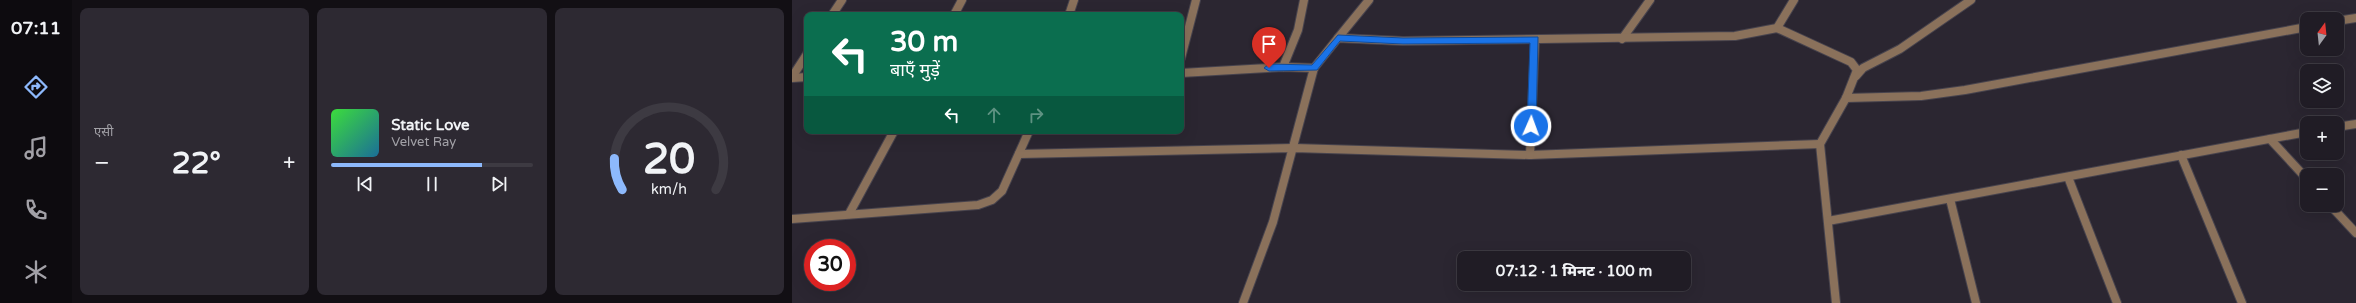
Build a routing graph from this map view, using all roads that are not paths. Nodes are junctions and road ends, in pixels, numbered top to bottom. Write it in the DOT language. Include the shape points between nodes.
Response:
graph roads {
  1 [pos="842,0"];
  2 [pos="962,0"];
  3 [pos="1074,0"];
  4 [pos="1196,0"];
  5 [pos="1304,0"];
  6 [pos="1369,0"];
  7 [pos="1650,0"];
  8 [pos="1794,0"];
  9 [pos="1971,0"];
  10 [pos="834,12"];
  11 [pos="956,12"];
  12 [pos="1070,12"];
  13 [pos="2356,18"];
  14 [pos="2344,20"];
  15 [pos="1777,28"];
  16 [pos="2300,28"];
  17 [pos="1338,38"];
  18 [pos="1622,39"];
  19 [pos="1535,40"];
  20 [pos="1184,46"];
  21 [pos="804,59"];
  22 [pos="1283,67"];
  23 [pos="1314,68"];
  24 [pos="1184,73"];
  25 [pos="1856,76"];
  26 [pos="792,77"];
  27 [pos="804,77"];
  28 [pos="1846,98"];
  29 [pos="2356,124"];
  30 [pos="2344,126"];
  31 [pos="2300,133"];
  32 [pos="892,134"];
  33 [pos="1027,134"];
  34 [pos="2270,139"];
  35 [pos="1820,144"];
  36 [pos="1294,148"];
  37 [pos="1019,154"];
  38 [pos="1530,155"];
  39 [pos="2181,155"];
  40 [pos="2300,171"];
  41 [pos="2068,177"];
  42 [pos="1950,199"];
  43 [pos="2336,212"];
  44 [pos="849,214"];
  45 [pos="792,219"];
  46 [pos="1828,221"];
  47 [pos="2356,233"];
  48 [pos="1243,303"];
  49 [pos="1836,303"];
  50 [pos="1976,303"];
  51 [pos="2117,303"];
  52 [pos="2242,303"];
  1 -- 10 [label="street"];
  2 -- 11 [label="street"];
  3 -- 12 [label="street"];
  4 -- 20 [label="street"];
  5 -- 22 [label="street" via="1298,30"];
  6 -- 17 [label="street"];
  7 -- 18 [label="street"];
  8 -- 15 [label="street"];
  9 -- 25 [label="street" via="1900,49 1863,68"];
  13 -- 14 [label="street"];
  15 -- 18 [label="street" via="1735,36"];
  15 -- 25 [label="street" via="1851,62 1857,70"];
  16 -- 28 [label="street" via="1965,90 1921,96"];
  17 -- 19 [label="street" via="1403,41"];
  17 -- 23 [label="street"];
  18 -- 19 [label="street"];
  19 -- 38 [label="street"];
  21 -- 26 [label="street"];
  22 -- 23 [label="street"];
  22 -- 24 [label="street"];
  23 -- 36 [label="street"];
  25 -- 28 [label="street"];
  26 -- 27 [label="street"];
  28 -- 35 [label="street"];
  29 -- 30 [label="street"];
  31 -- 34 [label="street"];
  32 -- 44 [label="street"];
  33 -- 37 [label="street"];
  34 -- 39 [label="street"];
  34 -- 40 [label="street"];
  35 -- 38 [label="street"];
  35 -- 46 [label="street"];
  36 -- 37 [label="street"];
  36 -- 38 [label="street"];
  36 -- 48 [label="street" via="1273,222"];
  37 -- 44 [label="street" via="1002,191 992,200 978,205"];
  39 -- 41 [label="street"];
  39 -- 52 [label="street"];
  41 -- 42 [label="street"];
  41 -- 51 [label="street"];
  42 -- 46 [label="street"];
  42 -- 50 [label="street"];
  43 -- 47 [label="street"];
  44 -- 45 [label="street"];
  46 -- 49 [label="street"];
}
